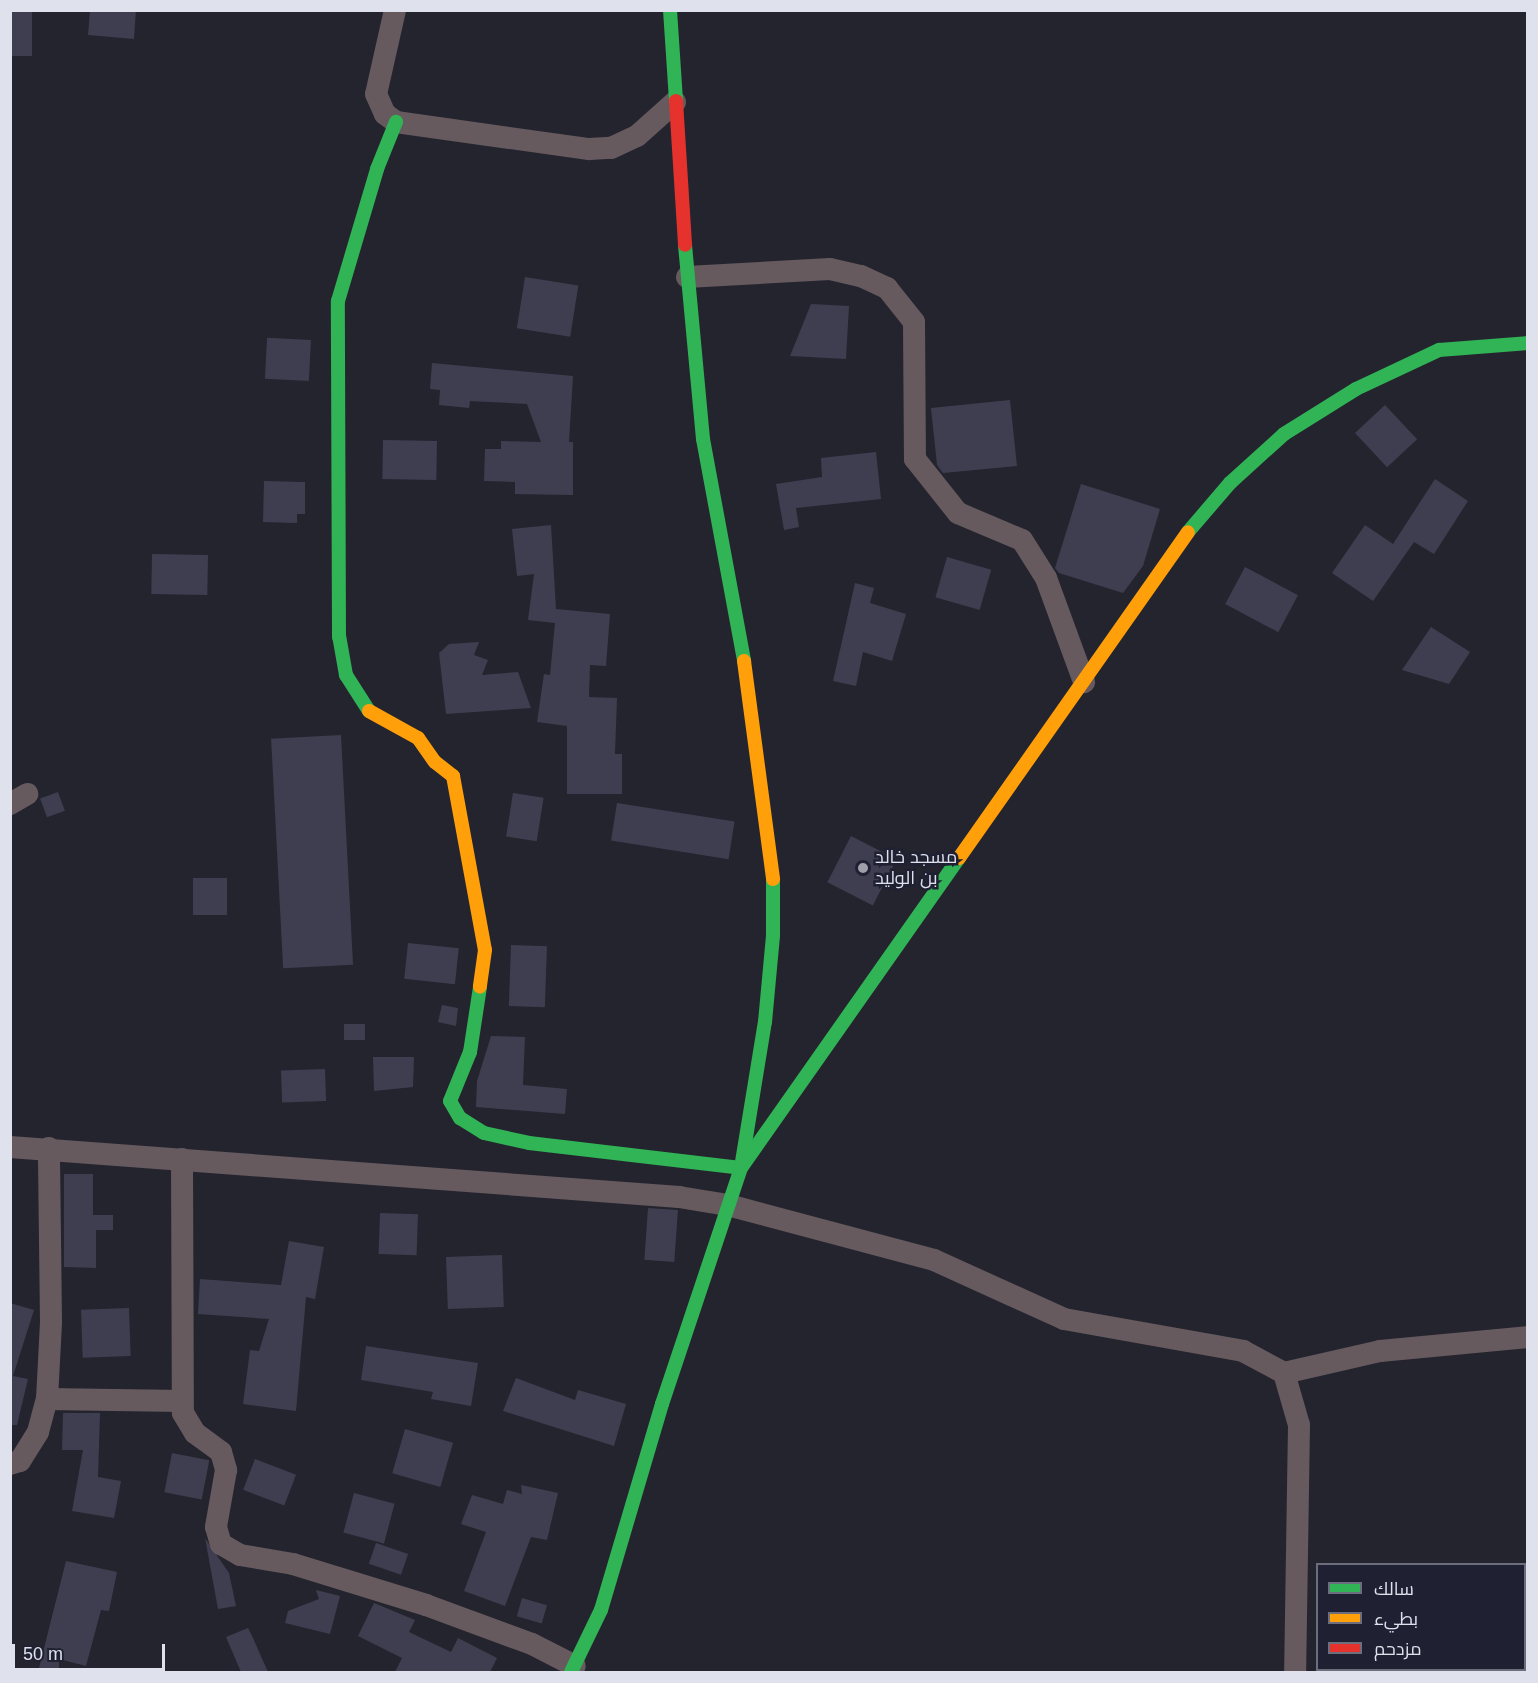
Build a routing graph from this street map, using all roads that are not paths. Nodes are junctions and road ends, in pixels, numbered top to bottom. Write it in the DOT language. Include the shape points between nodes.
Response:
graph roads {
  1 [pos="395,10"];
  2 [pos="670,10"];
  3 [pos="675,102"];
  4 [pos="396,122"];
  5 [pos="687,277"];
  6 [pos="1527,343"];
  7 [pos="1084,682"];
  8 [pos="10,1147"];
  9 [pos="49,1149"];
  10 [pos="182,1159"];
  11 [pos="741,1167"];
  12 [pos="728,1205"];
  13 [pos="1527,1337"];
  14 [pos="1284,1373"];
  15 [pos="47,1399"];
  16 [pos="182,1401"];
  17 [pos="10,1464"];
  18 [pos="573,1669"];
  19 [pos="1295,1672"];
  1 -- 4 [label="street" via="376,94 385,114"];
  2 -- 3 [label="street"];
  3 -- 4 [label="street" via="637,136 611,148 589,149"];
  3 -- 5 [label="street"];
  4 -- 11 [label="street" via="377,169 338,301 339,637 346,675 365,709 418,738 435,762 453,776 459,800 485,950 470,1052 450,1101 460,1118 484,1133 529,1143"];
  5 -- 7 [label="street" via="830,269 861,276 887,288 914,322 915,459 957,513 1022,540 1046,578"];
  5 -- 11 [label="street" via="703,439 746,675 773,869 773,935 765,1022"];
  6 -- 7 [label="street" via="1439,350 1356,389 1284,434 1230,483 1192,527"];
  7 -- 11 [label="street"];
  8 -- 9 [label="street"];
  9 -- 10 [label="street"];
  9 -- 15 [label="street" via="51,1322"];
  10 -- 12 [label="street" via="630,1190"];
  10 -- 16 [label="street"];
  11 -- 12 [label="street"];
  12 -- 14 [label="street" via="934,1260 1064,1319 1243,1351"];
  12 -- 18 [label="street" via="662,1404 601,1610"];
  13 -- 14 [label="street" via="1380,1351"];
  14 -- 19 [label="street" via="1299,1425"];
  15 -- 16 [label="street"];
  15 -- 17 [label="street" via="38,1432 20,1461"];
  16 -- 18 [label="street" via="187,1422 221,1452 226,1470 216,1527 221,1544 240,1555 293,1564 426,1605 532,1644"];
}
